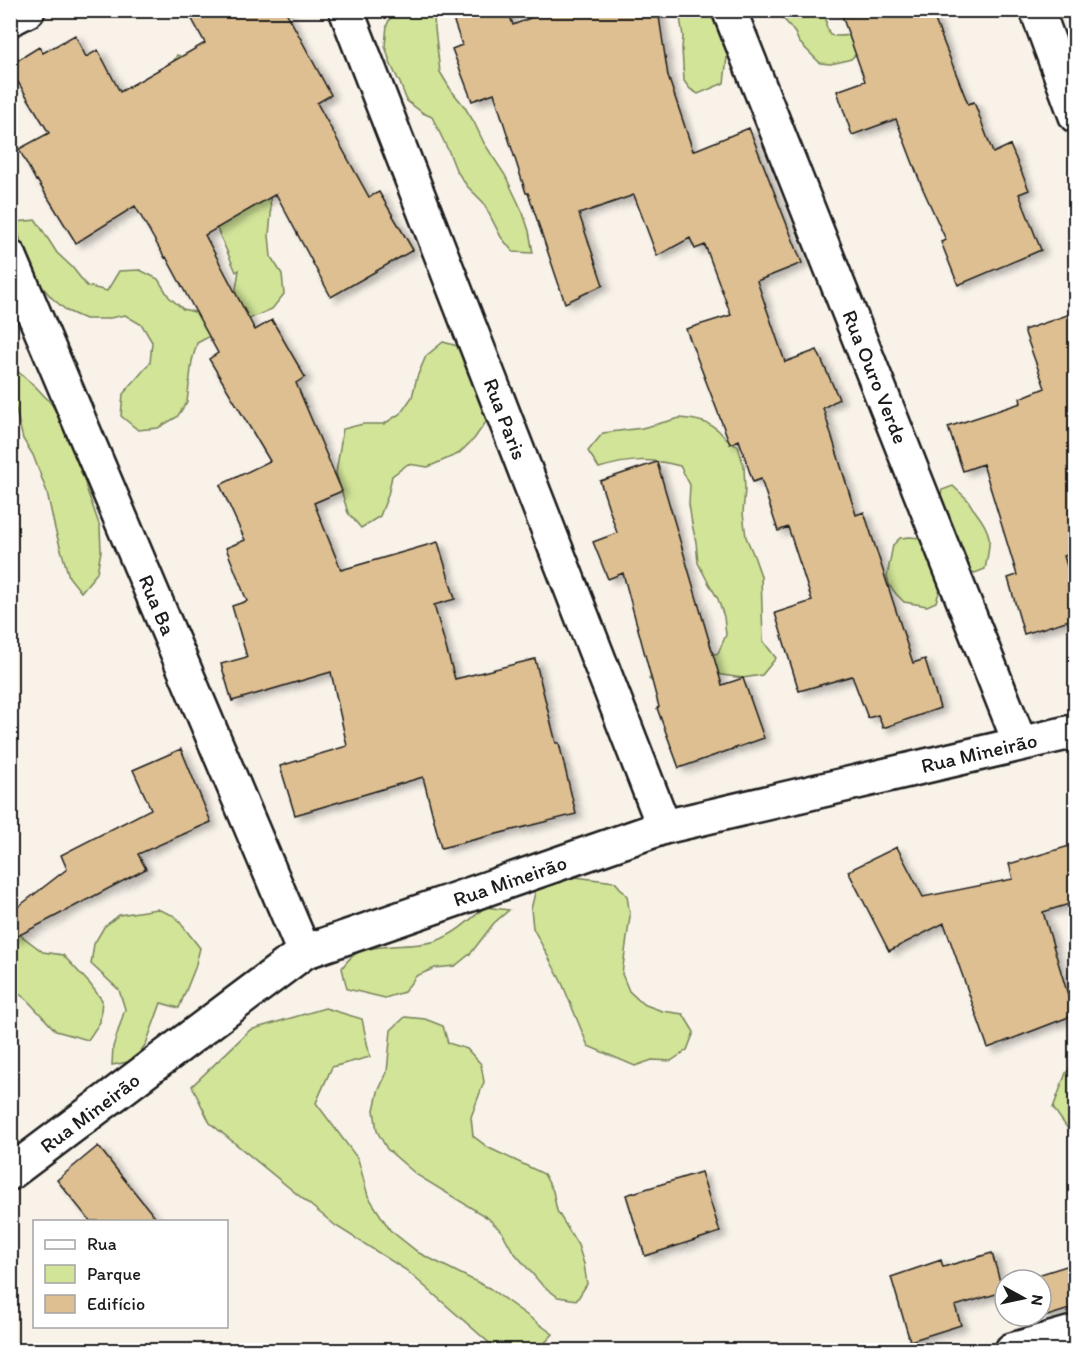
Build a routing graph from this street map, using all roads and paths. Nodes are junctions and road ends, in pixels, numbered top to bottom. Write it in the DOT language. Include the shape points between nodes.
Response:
graph roads {
  1 [pos="28,10"];
  2 [pos="346,10"];
  3 [pos="729,10"];
  4 [pos="1037,10"];
  5 [pos="10,19"];
  6 [pos="1076,117"];
  7 [pos="10,257"];
  8 [pos="1076,730"];
  9 [pos="1020,743"];
  10 [pos="664,827"];
  11 [pos="304,952"];
  12 [pos="10,1173"];
  13 [pos="1067,1340"];
  14 [pos="1012,1350"];
  1 -- 5 [label="street"];
  2 -- 10 [label="street, Rua Paris"];
  3 -- 9 [label="street, Rua Ouro Verde"];
  4 -- 6 [label="street"];
  7 -- 11 [label="street, Rua Ba"];
  8 -- 9 [label="street, Rua Mineirão"];
  9 -- 10 [label="street, Rua Mineirão"];
  10 -- 11 [label="street, Rua Mineirão"];
  11 -- 12 [label="street, Rua Mineirão"];
  13 -- 14 [label="street"];
}
